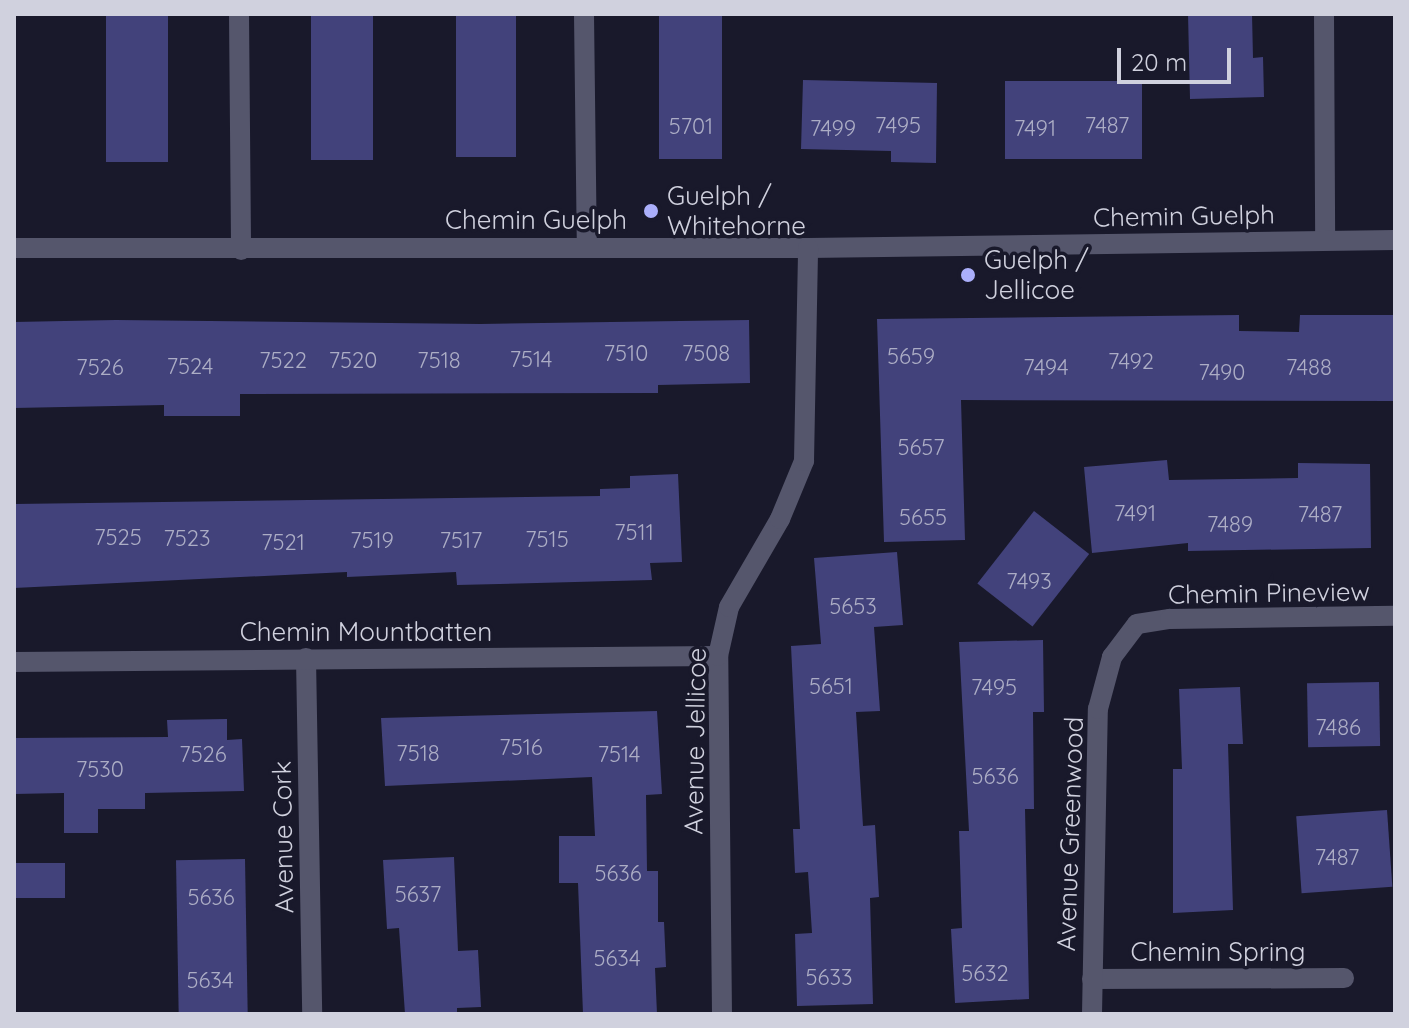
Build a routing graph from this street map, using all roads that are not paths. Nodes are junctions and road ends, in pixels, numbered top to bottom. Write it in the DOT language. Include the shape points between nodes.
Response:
graph roads {
  1 [pos="239,14"];
  2 [pos="584,14"];
  3 [pos="1324,14"];
  4 [pos="1325,240"];
  5 [pos="1395,240"];
  6 [pos="587,244"];
  7 [pos="14,248"];
  8 [pos="808,248"];
  9 [pos="241,250"];
  10 [pos="1395,616"];
  11 [pos="718,656"];
  12 [pos="1112,657"];
  13 [pos="306,658"];
  14 [pos="14,662"];
  15 [pos="1344,978"];
  16 [pos="1092,979"];
  17 [pos="312,1014"];
  18 [pos="722,1014"];
  19 [pos="1092,1014"];
  1 -- 9 [label="street"];
  2 -- 6 [label="street"];
  3 -- 4 [label="street"];
  4 -- 5 [label="street, Chemin Guelph"];
  4 -- 8 [label="street, Chemin Guelph"];
  6 -- 8 [label="street, Chemin Guelph"];
  6 -- 9 [label="street, Chemin Guelph"];
  7 -- 9 [label="street, Chemin Guelph"];
  8 -- 11 [label="street, Avenue Jellicoe" via="804,461 780,519 729,607"];
  10 -- 12 [label="street, Chemin Pineview" via="1170,619 1137,624"];
  11 -- 13 [label="street, Chemin Mountbatten"];
  11 -- 18 [label="street, Avenue Jellicoe"];
  12 -- 16 [label="street, Avenue Greenwood" via="1098,709"];
  13 -- 14 [label="street, Chemin Mountbatten"];
  13 -- 17 [label="street, Avenue Cork"];
  15 -- 16 [label="street, Chemin Spring"];
  16 -- 19 [label="street, Avenue Greenwood"];
}
